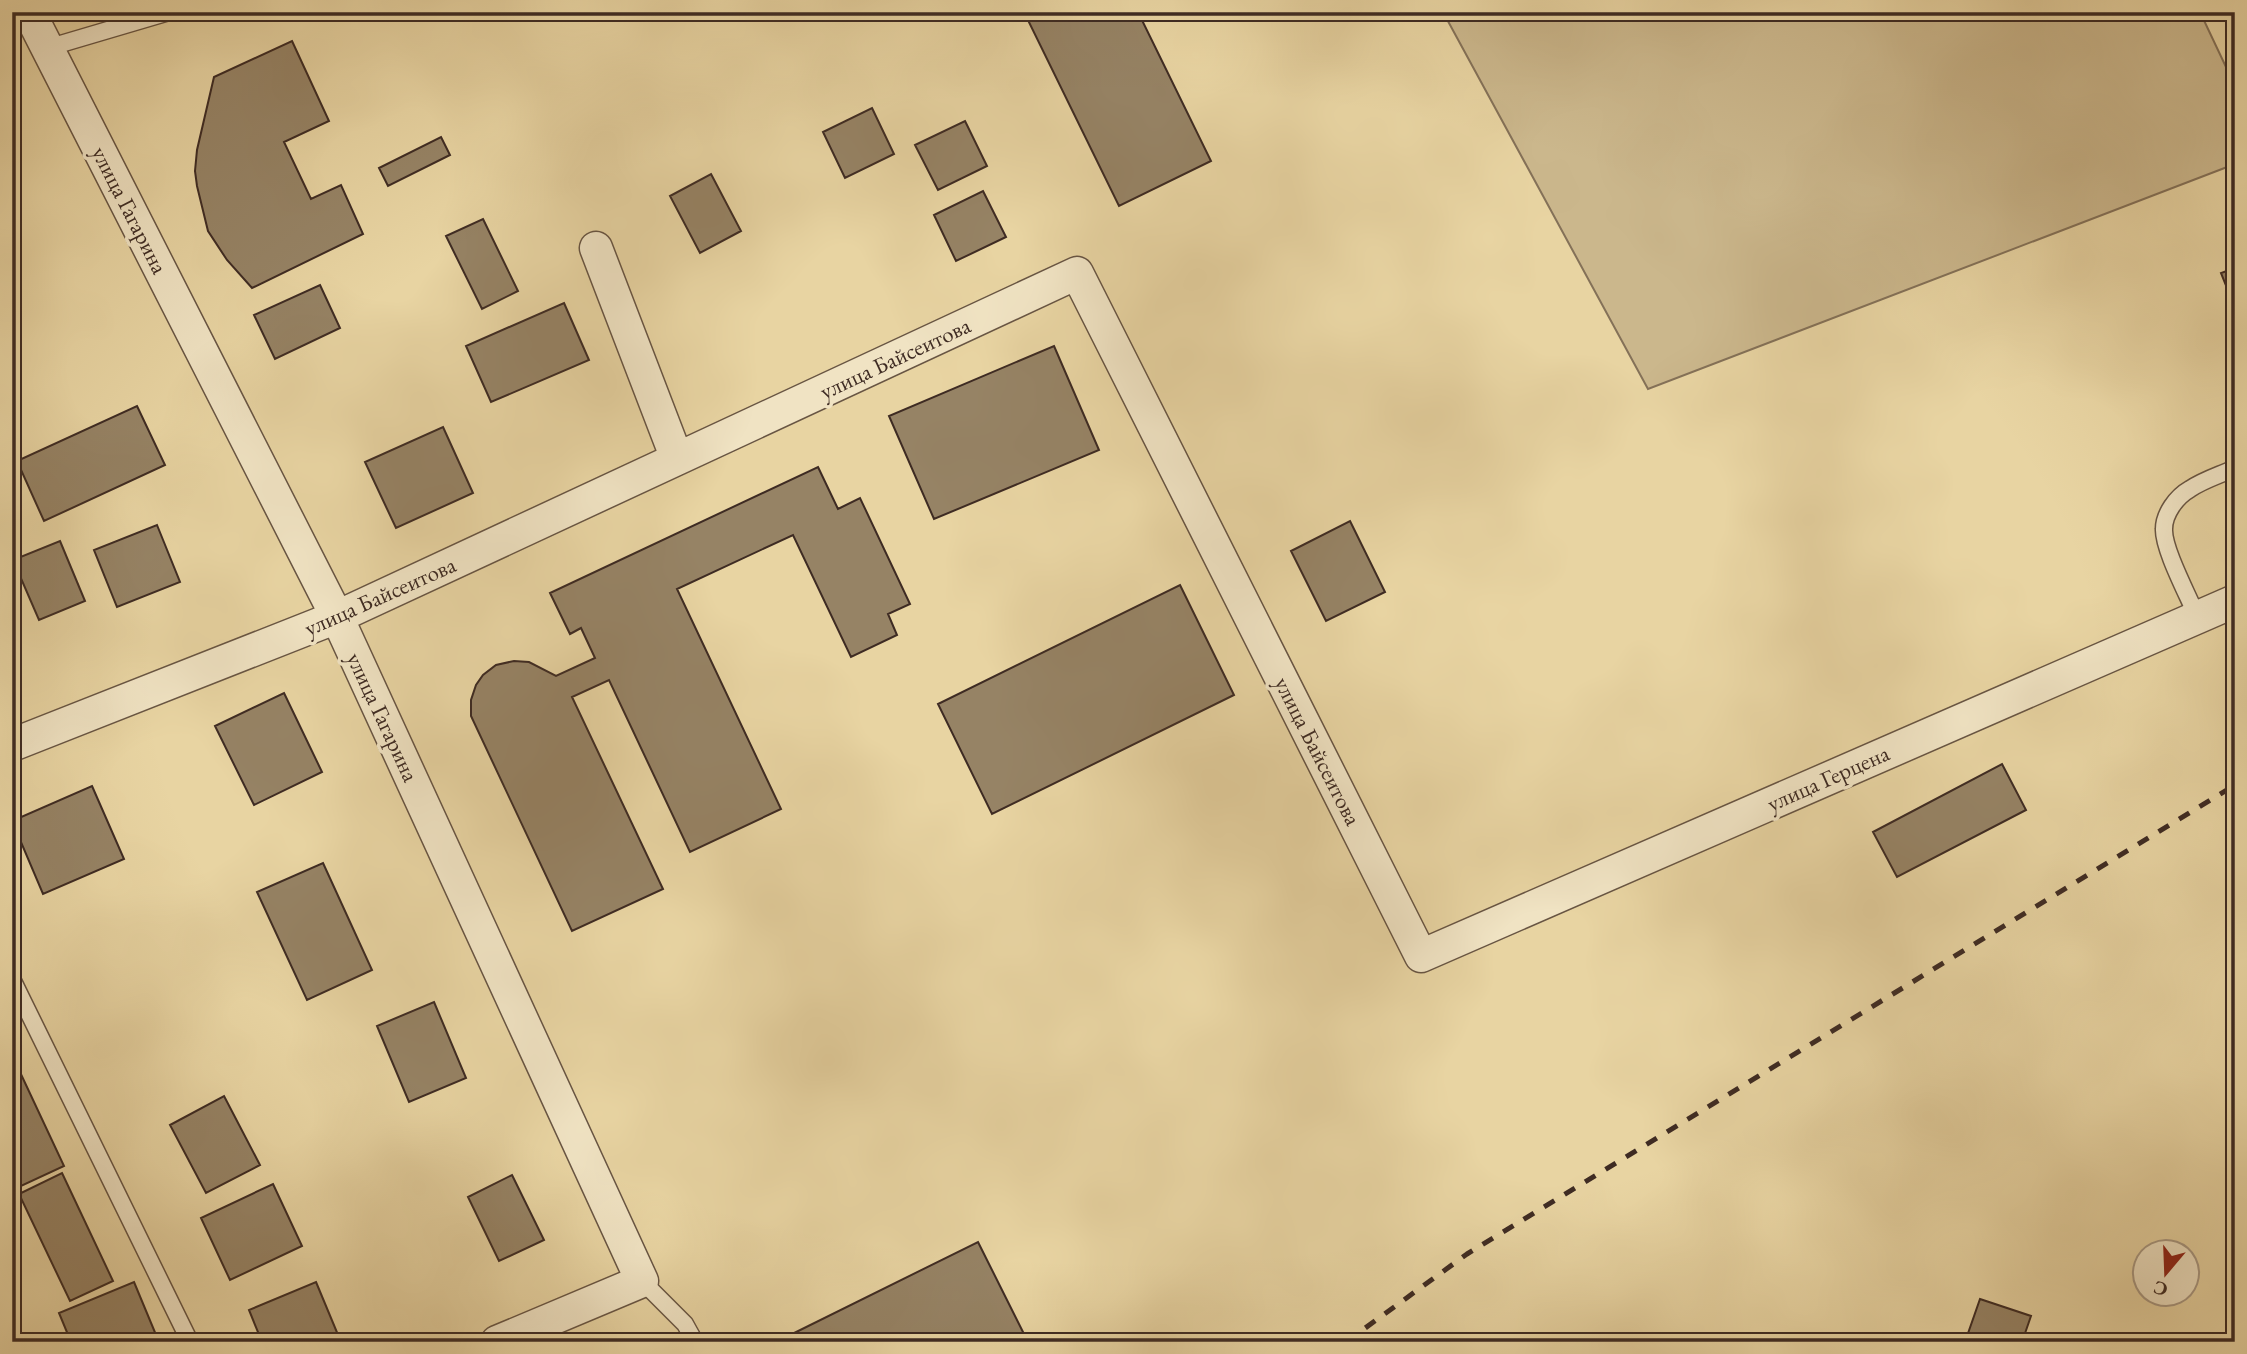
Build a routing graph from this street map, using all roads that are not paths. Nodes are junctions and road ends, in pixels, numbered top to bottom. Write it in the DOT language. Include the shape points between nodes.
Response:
graph roads {
  1 [pos="29,12"];
  2 [pos="169,12"];
  3 [pos="47,48"];
  4 [pos="596,248"];
  5 [pos="677,459"];
  6 [pos="2235,468"];
  7 [pos="2235,601"];
  8 [pos="337,617"];
  9 [pos="2197,617"];
  10 [pos="12,745"];
  11 [pos="1421,956"];
  12 [pos="12,979"];
  13 [pos="642,1281"];
  14 [pos="190,1342"];
  15 [pos="497,1342"];
  16 [pos="695,1342"];
  1 -- 3 [label="street, улица Гагарина"];
  2 -- 3 [label="lane"];
  3 -- 8 [label="street, улица Гагарина"];
  4 -- 5 [label="street"];
  5 -- 8 [label="street, улица Байсеитова"];
  5 -- 11 [label="street, улица Байсеитова" via="1077,273"];
  6 -- 9 [label="lane" via="2189,489 2168,513 2166,545"];
  7 -- 9 [label="street, улица Герцена"];
  8 -- 10 [label="street, улица Байсеитова"];
  8 -- 13 [label="street, улица Гагарина"];
  9 -- 11 [label="street, улица Герцена"];
  12 -- 14 [label="lane"];
  13 -- 15 [label="street"];
  13 -- 16 [label="lane" via="685,1324"];
}
